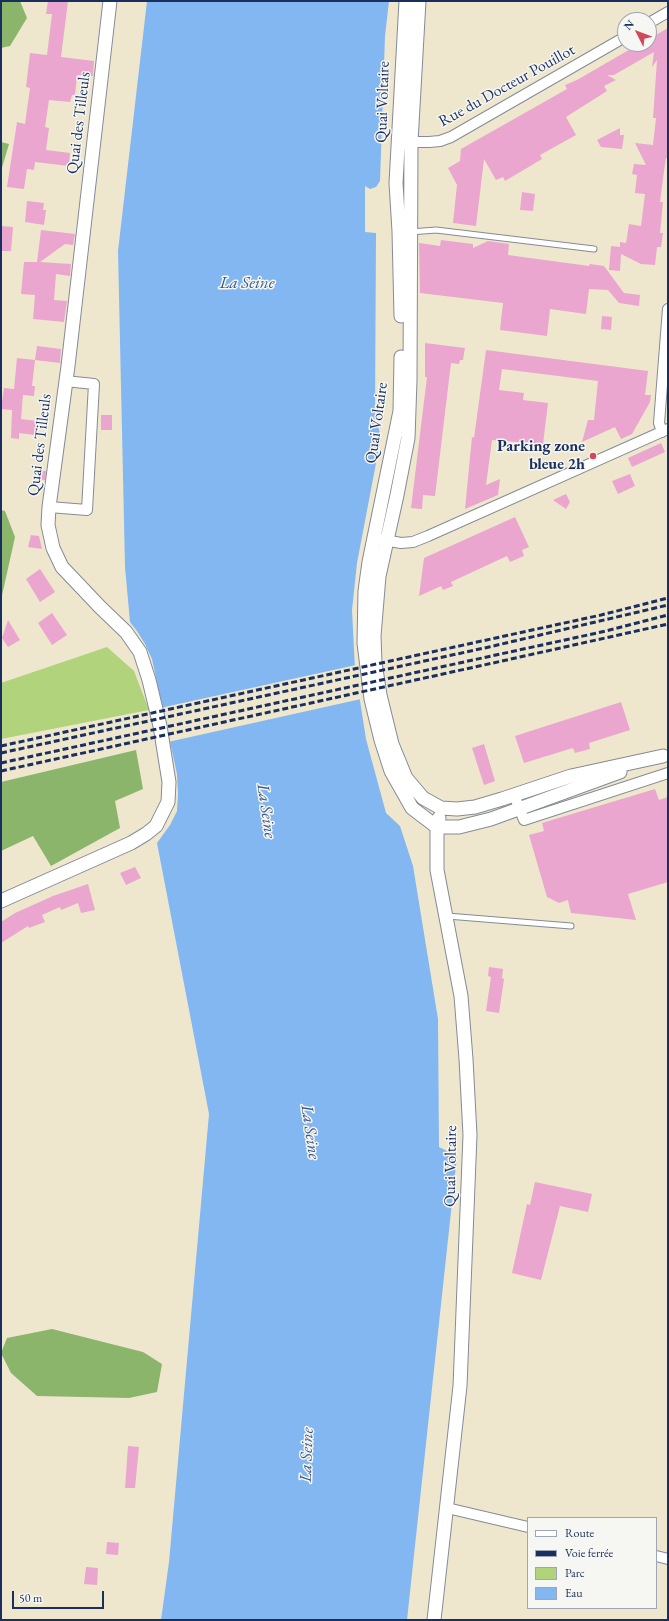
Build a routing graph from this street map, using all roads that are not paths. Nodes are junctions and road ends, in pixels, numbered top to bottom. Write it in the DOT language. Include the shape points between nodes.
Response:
graph roads {
  1 [pos="110,1"];
  2 [pos="406,1"];
  3 [pos="419,1"];
  4 [pos="668,12"];
  5 [pos="657,18"];
  6 [pos="617,42"];
  7 [pos="405,142"];
  8 [pos="404,231"];
  9 [pos="594,249"];
  10 [pos="668,309"];
  11 [pos="65,381"];
  12 [pos="665,430"];
  13 [pos="49,507"];
  14 [pos="373,538"];
  15 [pos="386,541"];
  16 [pos="665,756"];
  17 [pos="668,773"];
  18 [pos="514,794"];
  19 [pos="441,808"];
  20 [pos="519,809"];
  21 [pos="438,827"];
  22 [pos="1,901"];
  23 [pos="446,916"];
  24 [pos="572,926"];
  25 [pos="447,1508"];
  26 [pos="527,1527"];
  27 [pos="657,1556"];
  28 [pos="668,1559"];
  29 [pos="434,1620"];
  1 -- 11 [label="street, Quai des Tilleuls"];
  2 -- 7 [label="street, Quai Voltaire"];
  3 -- 7 [label="street, Quai Voltaire"];
  4 -- 5 [label="street"];
  6 -- 7 [label="street, Rue du Docteur Pouillot" via="451,136 440,141"];
  7 -- 8 [label="street, Quai Voltaire" via="396,183"];
  8 -- 9 [label="lane" via="436,230"];
  8 -- 14 [label="street, Quai Voltaire" via="400,411"];
  8 -- 15 [label="street, Quai Voltaire" via="410,380 408,438"];
  10 -- 12 [label="street" via="659,424"];
  11 -- 13 [label="street, Quai des Tilleuls"];
  11 -- 13 [label="street" via="94,384 87,510"];
  12 -- 15 [label="street" via="413,542"];
  13 -- 22 [label="street, Quai des Tilleuls" via="48,525 62,567 126,632 140,652 162,740 169,782 168,802 156,826 131,843"];
  14 -- 15 [label="street"];
  14 -- 21 [label="street, Quai Voltaire" via="365,592 364,643 380,740 392,771 412,808"];
  15 -- 19 [label="street, Quai Voltaire" via="378,576 374,636 381,701 392,744 406,778 424,798"];
  16 -- 18 [label="street" via="571,776"];
  16 -- 20 [label="street"];
  17 -- 20 [label="street" via="524,820"];
  18 -- 19 [label="street" via="475,806"];
  18 -- 20 [label="street"];
  19 -- 21 [label="street, Quai Voltaire"];
  20 -- 21 [label="street" via="459,827"];
  21 -- 23 [label="street, Quai Voltaire" via="437,870"];
  23 -- 24 [label="lane"];
  23 -- 25 [label="street, Quai Voltaire" via="461,996 470,1135 460,1386"];
  25 -- 26 [label="street"];
  25 -- 29 [label="street, Quai Voltaire"];
  27 -- 28 [label="street"];
}
